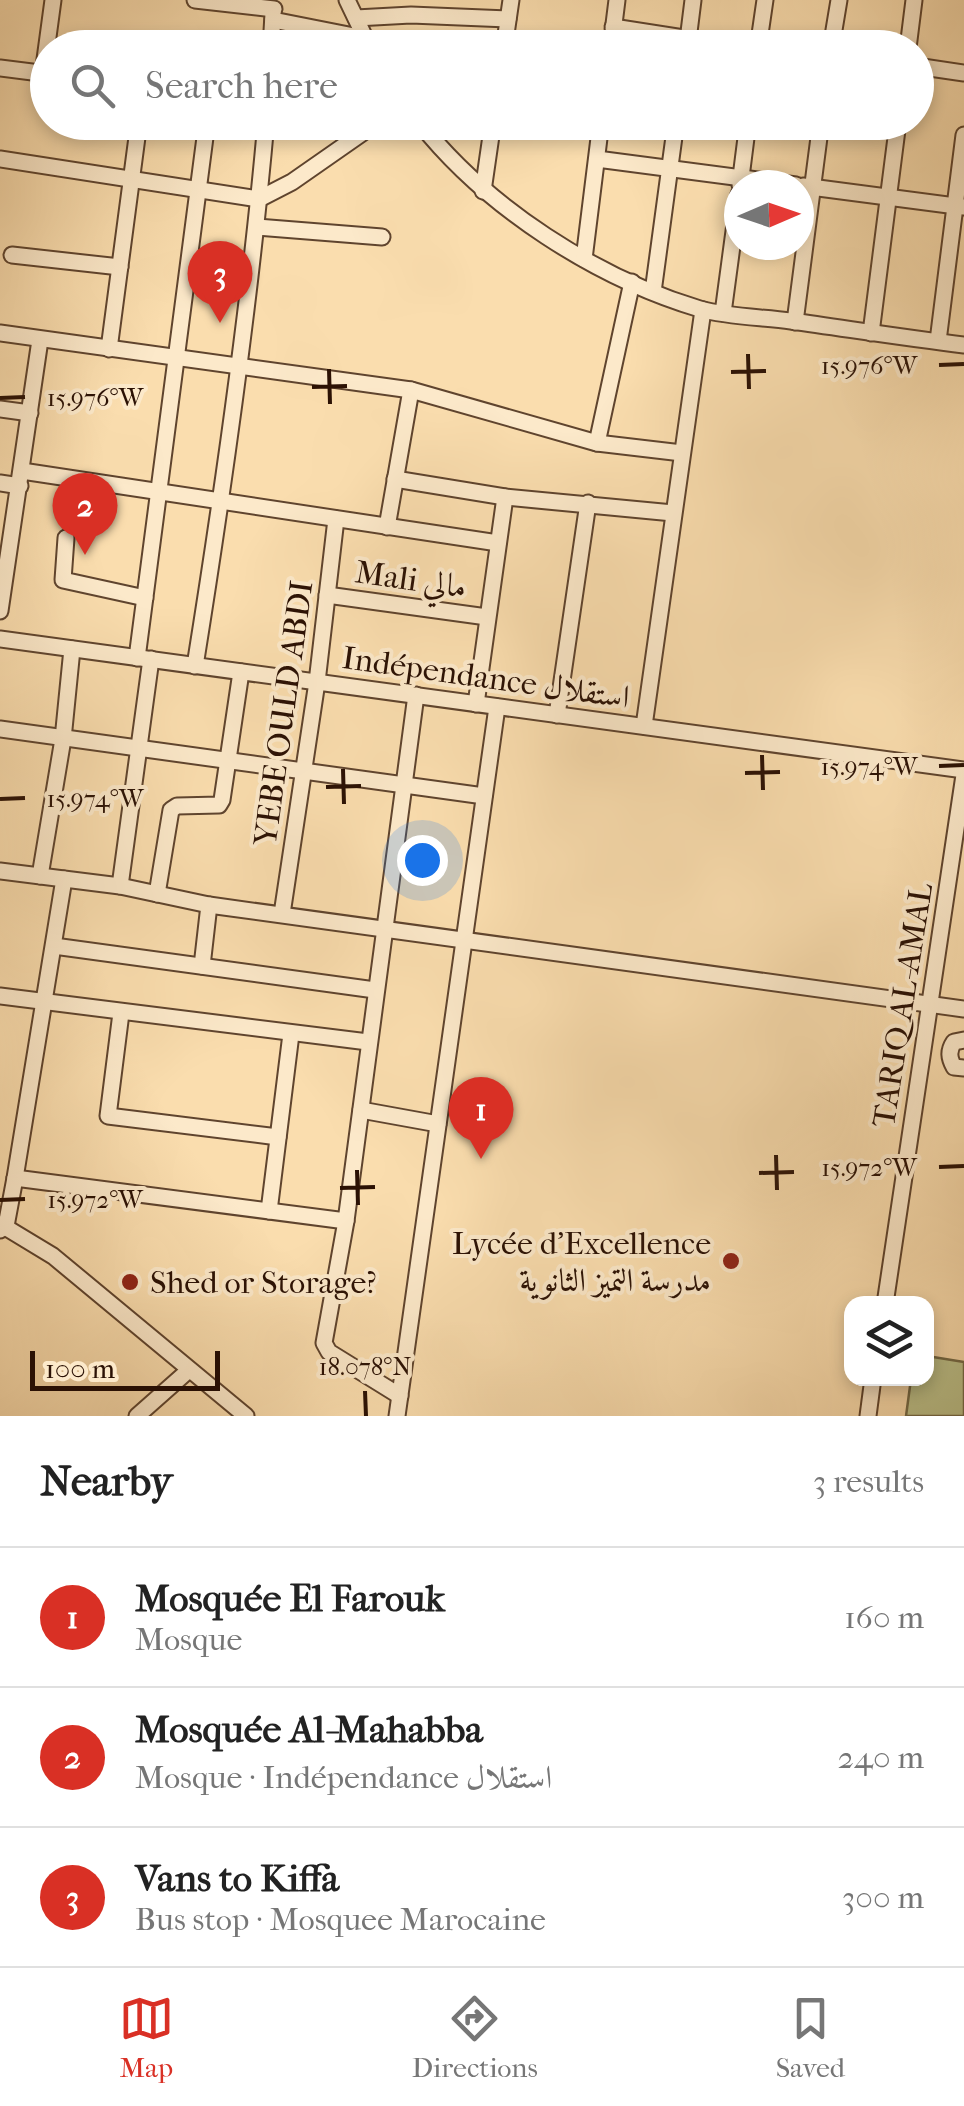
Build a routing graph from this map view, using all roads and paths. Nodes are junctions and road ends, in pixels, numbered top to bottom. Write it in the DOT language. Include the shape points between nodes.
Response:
graph roads {
  1 [pos="53,0"];
  2 [pos="195,0"];
  3 [pos="348,0"];
  4 [pos="511,0"];
  5 [pos="617,0"];
  6 [pos="693,0"];
  7 [pos="765,0"];
  8 [pos="839,0"];
  9 [pos="914,0"];
  10 [pos="412,8"];
  11 [pos="274,10"];
  12 [pos="356,18"];
  13 [pos="508,19"];
  14 [pos="613,28"];
  15 [pos="50,30"];
  16 [pos="330,30"];
  17 [pos="361,30"];
  18 [pos="506,30"];
  19 [pos="623,30"];
  20 [pos="689,30"];
  21 [pos="761,30"];
  22 [pos="835,30"];
  23 [pos="910,30"];
  24 [pos="0,68"];
  25 [pos="934,69"];
  26 [pos="30,72"];
  27 [pos="964,73"];
  28 [pos="964,135"];
  29 [pos="136,140"];
  30 [pos="205,140"];
  31 [pos="264,140"];
  32 [pos="352,140"];
  33 [pos="434,140"];
  34 [pos="490,140"];
  35 [pos="599,140"];
  36 [pos="674,140"];
  37 [pos="746,140"];
  38 [pos="816,140"];
  39 [pos="896,140"];
  40 [pos="0,159"];
  41 [pos="596,159"];
  42 [pos="670,168"];
  43 [pos="742,170"];
  44 [pos="807,170"];
  45 [pos="132,178"];
  46 [pos="724,182"];
  47 [pos="814,188"];
  48 [pos="200,189"];
  49 [pos="483,191"];
  50 [pos="888,197"];
  51 [pos="259,199"];
  52 [pos="959,207"];
  53 [pos="256,228"];
  54 [pos="382,237"];
  55 [pos="12,255"];
  56 [pos="584,259"];
  57 [pos="731,260"];
  58 [pos="798,260"];
  59 [pos="120,267"];
  60 [pos="632,282"];
  61 [pos="654,292"];
  62 [pos="703,310"];
  63 [pos="724,313"];
  64 [pos="794,322"];
  65 [pos="0,333"];
  66 [pos="871,333"];
  67 [pos="40,340"];
  68 [pos="938,341"];
  69 [pos="964,344"];
  70 [pos="109,349"];
  71 [pos="175,356"];
  72 [pos="238,364"];
  73 [pos="411,390"];
  74 [pos="0,409"];
  75 [pos="30,413"];
  76 [pos="597,443"];
  77 [pos="682,453"];
  78 [pos="21,478"];
  79 [pos="396,479"];
  80 [pos="0,483"];
  81 [pos="159,491"];
  82 [pos="505,497"];
  83 [pos="222,500"];
  84 [pos="588,503"];
  85 [pos="674,513"];
  86 [pos="336,518"];
  87 [pos="387,527"];
  88 [pos="66,538"];
  89 [pos="498,542"];
  90 [pos="327,595"];
  91 [pos="145,598"];
  92 [pos="0,611"];
  93 [pos="487,617"];
  94 [pos="0,639"];
  95 [pos="72,649"];
  96 [pos="144,659"];
  97 [pos="195,666"];
  98 [pos="241,672"];
  99 [pos="317,682"];
  100 [pos="416,696"];
  101 [pos="476,704"];
  102 [pos="497,706"];
  103 [pos="557,714"];
  104 [pos="644,726"];
  105 [pos="0,729"];
  106 [pos="62,739"];
  107 [pos="138,749"];
  108 [pos="229,760"];
  109 [pos="305,769"];
  110 [pos="964,772"];
  111 [pos="405,784"];
  112 [pos="484,796"];
  113 [pos="0,870"];
  114 [pos="40,876"];
  115 [pos="64,879"];
  116 [pos="120,886"];
  117 [pos="158,894"];
  118 [pos="209,905"];
  119 [pos="282,914"];
  120 [pos="384,928"];
  121 [pos="463,940"];
  122 [pos="54,946"];
  123 [pos="202,966"];
  124 [pos="374,990"];
  125 [pos="0,996"];
  126 [pos="44,1003"];
  127 [pos="930,1004"];
  128 [pos="964,1009"];
  129 [pos="121,1013"];
  130 [pos="291,1034"];
  131 [pos="964,1040"];
  132 [pos="368,1042"];
  133 [pos="922,1060"];
  134 [pos="959,1067"];
  135 [pos="361,1110"];
  136 [pos="438,1124"];
  137 [pos="278,1136"];
  138 [pos="15,1178"];
  139 [pos="269,1211"];
  140 [pos="346,1221"];
  141 [pos="2,1227"];
  142 [pos="886,1296"];
  143 [pos="189,1370"];
  144 [pos="872,1386"];
  145 [pos="400,1396"];
  146 [pos="137,1416"];
  147 [pos="246,1416"];
  148 [pos="398,1416"];
  149 [pos="868,1416"];
  1 -- 15 [label="street"];
  2 -- 11 [label="street"];
  3 -- 12 [label="street"];
  4 -- 13 [label="street"];
  5 -- 14 [label="street"];
  6 -- 20 [label="street"];
  7 -- 21 [label="street"];
  8 -- 22 [label="street"];
  9 -- 23 [label="street"];
  10 -- 12 [label="street"];
  10 -- 13 [label="street"];
  11 -- 16 [label="street"];
  12 -- 17 [label="street"];
  13 -- 18 [label="street"];
  14 -- 19 [label="street"];
  24 -- 26 [label="street"];
  25 -- 27 [label="street"];
  28 -- 52 [label="street"];
  29 -- 45 [label="street"];
  30 -- 48 [label="street"];
  31 -- 51 [label="street"];
  32 -- 51 [label="street"];
  33 -- 49 [label="street"];
  34 -- 49 [label="street"];
  35 -- 41 [label="street"];
  36 -- 42 [label="street"];
  37 -- 43 [label="street"];
  38 -- 44 [label="street"];
  39 -- 50 [label="street"];
  40 -- 45 [label="street"];
  41 -- 42 [label="street"];
  41 -- 56 [label="street"];
  42 -- 46 [label="street"];
  42 -- 61 [label="street"];
  45 -- 48 [label="street"];
  45 -- 59 [label="street"];
  47 -- 50 [label="street"];
  48 -- 51 [label="street"];
  48 -- 71 [label="street"];
  49 -- 56 [label="street"];
  50 -- 52 [label="street"];
  50 -- 66 [label="street"];
  51 -- 53 [label="street"];
  52 -- 68 [label="street"];
  53 -- 54 [label="street"];
  53 -- 72 [label="street"];
  55 -- 59 [label="street"];
  56 -- 60 [label="street"];
  57 -- 63 [label="street"];
  58 -- 64 [label="street"];
  59 -- 70 [label="street"];
  60 -- 61 [label="street"];
  60 -- 76 [label="street"];
  61 -- 62 [label="street"];
  62 -- 63 [label="street"];
  62 -- 77 [label="street"];
  63 -- 64 [label="street"];
  64 -- 66 [label="street"];
  65 -- 67 [label="street"];
  66 -- 68 [label="street"];
  67 -- 70 [label="street"];
  67 -- 75 [label="street"];
  68 -- 69 [label="street"];
  70 -- 71 [label="street"];
  71 -- 72 [label="street"];
  71 -- 81 [label="street"];
  72 -- 73 [label="street"];
  72 -- 83 [label="street"];
  73 -- 76 [label="street"];
  73 -- 79 [label="street"];
  74 -- 75 [label="street"];
  75 -- 78 [label="street"];
  76 -- 77 [label="street"];
  77 -- 85 [label="street"];
  78 -- 80 [label="street"];
  78 -- 81 [label="street"];
  78 -- 92 [label="street"];
  79 -- 82 [label="street"];
  79 -- 87 [label="street"];
  81 -- 83 [label="street"];
  81 -- 91 [label="street"];
  82 -- 84 [label="street"];
  82 -- 89 [label="street"];
  83 -- 86 [label="street"];
  83 -- 97 [label="street"];
  84 -- 85 [label="street"];
  84 -- 103 [label="street"];
  85 -- 104 [label="street"];
  86 -- 87 [label="street"];
  86 -- 90 [label="street, YEBE OULD ABDI"];
  87 -- 89 [label="street"];
  88 -- 91 [label="street" via="63,580"];
  89 -- 93 [label="street"];
  90 -- 93 [label="street, Mali مالي"];
  90 -- 99 [label="street, YEBE OULD ABDI"];
  91 -- 96 [label="street"];
  93 -- 101 [label="street"];
  94 -- 95 [label="street, Indépendance استقلال"];
  95 -- 96 [label="street, Indépendance استقلال"];
  95 -- 106 [label="street"];
  96 -- 97 [label="street, Indépendance استقلال"];
  96 -- 107 [label="street"];
  97 -- 98 [label="street, Indépendance استقلال"];
  98 -- 99 [label="street, Indépendance استقلال"];
  98 -- 108 [label="street"];
  99 -- 100 [label="street, Indépendance استقلال"];
  99 -- 109 [label="street, YEBE OULD ABDI"];
  100 -- 101 [label="street, Indépendance استقلال"];
  100 -- 111 [label="street"];
  101 -- 102 [label="street, Indépendance استقلال"];
  102 -- 103 [label="street, Indépendance استقلال"];
  102 -- 112 [label="street"];
  103 -- 104 [label="street, Indépendance استقلال"];
  104 -- 110 [label="street, Indépendance استقلال"];
  105 -- 106 [label="street"];
  106 -- 107 [label="street"];
  106 -- 114 [label="street"];
  107 -- 108 [label="street"];
  107 -- 116 [label="street"];
  108 -- 109 [label="street"];
  108 -- 117 [label="street" via="219,806 171,810"];
  109 -- 111 [label="street"];
  109 -- 119 [label="street, YEBE OULD ABDI"];
  110 -- 127 [label="street, TARIQ AL-AMAL"];
  111 -- 112 [label="street"];
  111 -- 120 [label="street"];
  112 -- 121 [label="street"];
  113 -- 114 [label="street"];
  114 -- 115 [label="street"];
  115 -- 116 [label="street"];
  115 -- 122 [label="street"];
  116 -- 117 [label="street"];
  117 -- 118 [label="street"];
  118 -- 119 [label="street"];
  118 -- 123 [label="street"];
  119 -- 120 [label="street"];
  120 -- 121 [label="street"];
  120 -- 124 [label="street"];
  121 -- 127 [label="street"];
  121 -- 136 [label="street"];
  122 -- 123 [label="street"];
  122 -- 126 [label="street"];
  123 -- 124 [label="street"];
  124 -- 132 [label="street"];
  125 -- 126 [label="street"];
  126 -- 129 [label="street"];
  126 -- 138 [label="street"];
  127 -- 128 [label="street"];
  127 -- 133 [label="street, TARIQ AL-AMAL"];
  129 -- 130 [label="street"];
  129 -- 137 [label="street" via="108,1116"];
  130 -- 132 [label="street"];
  130 -- 137 [label="street"];
  131 -- 134 [label="street" via="950,1048"];
  132 -- 135 [label="street"];
  133 -- 134 [label="street"];
  133 -- 142 [label="street, TARIQ AL-AMAL"];
  135 -- 136 [label="street"];
  135 -- 140 [label="street"];
  136 -- 145 [label="street"];
  137 -- 139 [label="street"];
  138 -- 139 [label="street"];
  138 -- 141 [label="street"];
  139 -- 140 [label="street"];
  140 -- 145 [label="street" via="324,1343"];
  141 -- 143 [label="street" via="53,1256"];
  143 -- 146 [label="street"];
  143 -- 147 [label="street"];
  144 -- 149 [label="street"];
  145 -- 148 [label="street"];
}
